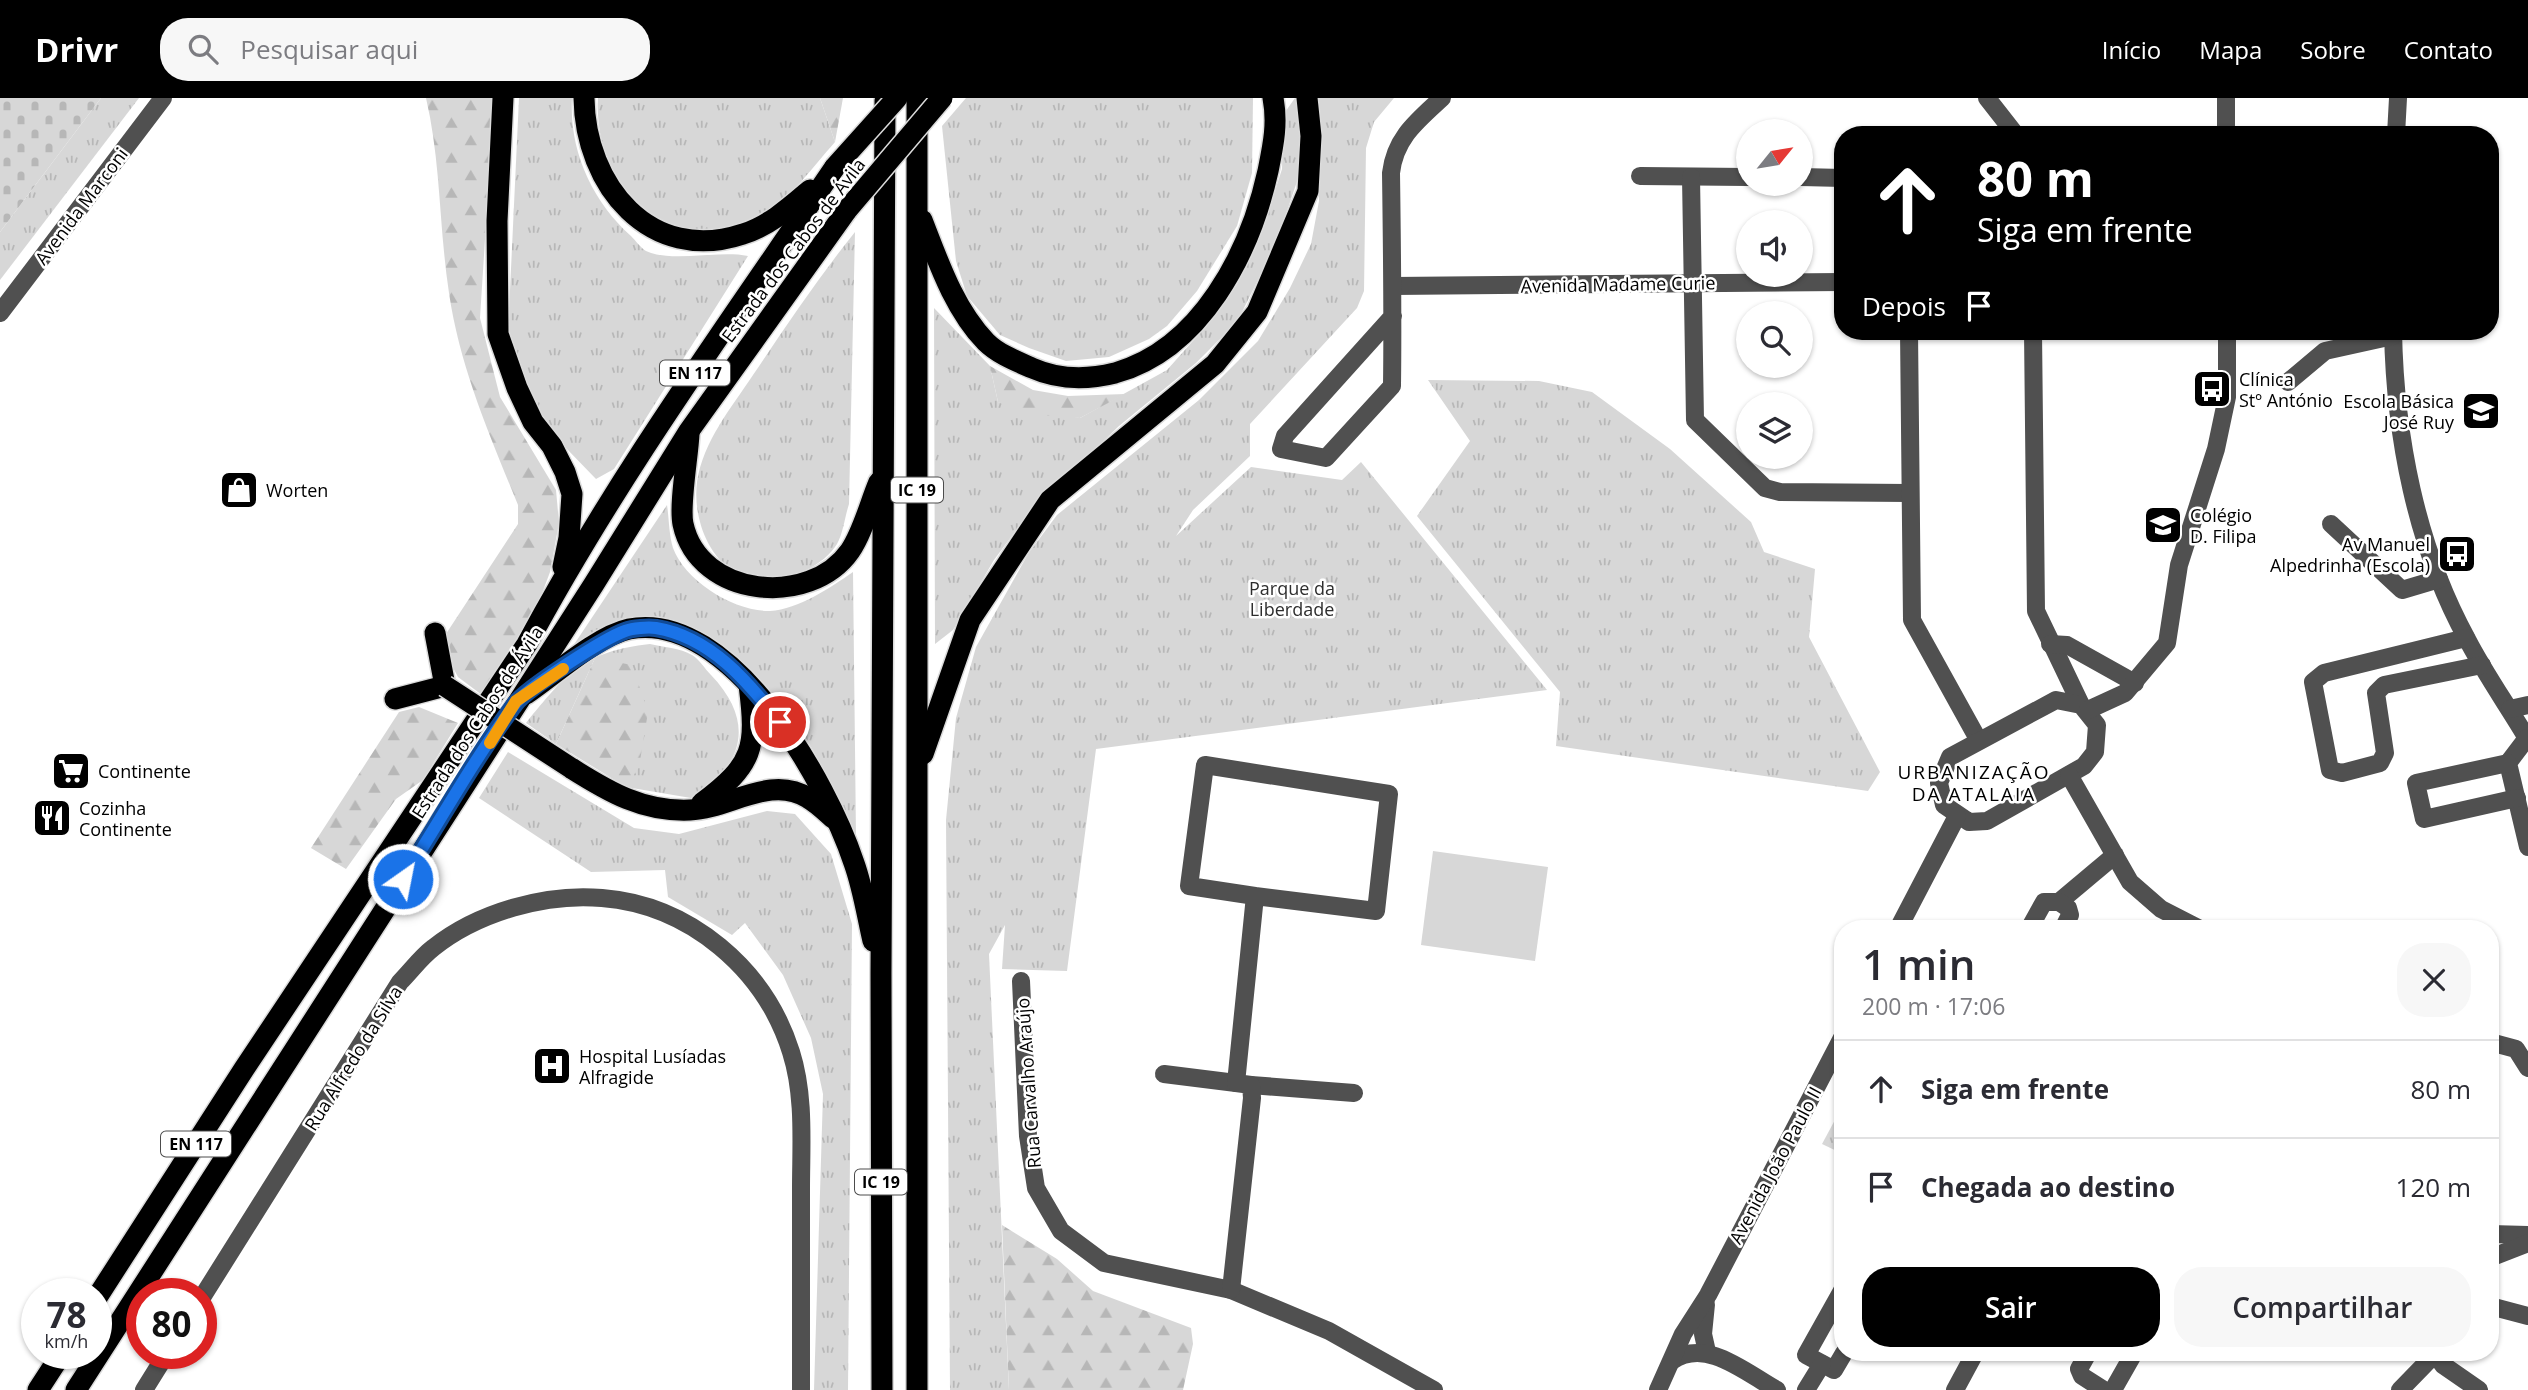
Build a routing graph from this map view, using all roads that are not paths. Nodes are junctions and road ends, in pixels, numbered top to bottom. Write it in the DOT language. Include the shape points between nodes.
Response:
graph roads {
  1 [pos="163,98"];
  2 [pos="503,98"];
  3 [pos="584,98"];
  4 [pos="885,98"];
  5 [pos="897,98"];
  6 [pos="917,98"];
  7 [pos="942,98"];
  8 [pos="1273,98"];
  9 [pos="1307,98"];
  10 [pos="1442,98"];
  11 [pos="1987,98"];
  12 [pos="2226,98"];
  13 [pos="2398,98"];
  14 [pos="2009,126"];
  15 [pos="2227,126"];
  16 [pos="2396,126"];
  17 [pos="835,167"];
  18 [pos="1640,176"];
  19 [pos="1691,177"];
  20 [pos="1736,177"];
  21 [pos="1813,177"];
  22 [pos="1834,178"];
  23 [pos="918,210"];
  24 [pos="1834,282"];
  25 [pos="1694,283"];
  26 [pos="1393,286"];
  27 [pos="0,313"];
  28 [pos="1393,316"];
  29 [pos="1909,340"];
  30 [pos="2033,340"];
  31 [pos="2227,340"];
  32 [pos="2367,340"];
  33 [pos="2393,340"];
  34 [pos="2288,382"];
  35 [pos="689,431"];
  36 [pos="883,472"];
  37 [pos="1909,493"];
  38 [pos="2331,524"];
  39 [pos="2439,579"];
  40 [pos="560,582"];
  41 [pos="435,633"];
  42 [pos="2466,638"];
  43 [pos="2050,645"];
  44 [pos="2482,665"];
  45 [pos="748,683"];
  46 [pos="2135,683"];
  47 [pos="445,686"];
  48 [pos="395,699"];
  49 [pos="516,701"];
  50 [pos="2528,705"];
  51 [pos="2084,708"];
  52 [pos="2510,709"];
  53 [pos="2528,739"];
  54 [pos="1979,741"];
  55 [pos="2508,763"];
  56 [pos="917,769"];
  57 [pos="2069,775"];
  58 [pos="2517,797"];
  59 [pos="692,810"];
  60 [pos="1956,816"];
  61 [pos="837,822"];
  62 [pos="2528,847"];
  63 [pos="2115,855"];
  64 [pos="1255,896"];
  65 [pos="2059,902"];
  66 [pos="1903,920"];
  67 [pos="2034,920"];
  68 [pos="2068,920"];
  69 [pos="2184,920"];
  70 [pos="881,973"];
  71 [pos="1021,981"];
  72 [pos="2499,1043"];
  73 [pos="1834,1052"];
  74 [pos="2528,1068"];
  75 [pos="1164,1074"];
  76 [pos="1243,1084"];
  77 [pos="1354,1093"];
  78 [pos="2499,1234"];
  79 [pos="2528,1235"];
  80 [pos="2528,1243"];
  81 [pos="2499,1254"];
  82 [pos="110,1278"];
  83 [pos="214,1278"];
  84 [pos="1231,1290"];
  85 [pos="1708,1294"];
  86 [pos="1834,1305"];
  87 [pos="2499,1308"];
  88 [pos="2528,1316"];
  89 [pos="1707,1352"];
  90 [pos="1839,1361"];
  91 [pos="1971,1361"];
  92 [pos="2084,1361"];
  93 [pos="2129,1361"];
  94 [pos="2427,1361"];
  95 [pos="2440,1361"];
  96 [pos="1672,1362"];
  97 [pos="1822,1364"];
  98 [pos="52,1369"];
  99 [pos="157,1369"];
  100 [pos="38,1390"];
  101 [pos="76,1390"];
  102 [pos="144,1390"];
  103 [pos="800,1390"];
  104 [pos="882,1390"];
  105 [pos="917,1390"];
  106 [pos="1434,1390"];
  107 [pos="1658,1390"];
  108 [pos="1777,1390"];
  109 [pos="1806,1390"];
  110 [pos="1955,1390"];
  111 [pos="2104,1390"];
  112 [pos="2113,1390"];
  113 [pos="2400,1390"];
  114 [pos="2479,1390"];
  1 -- 27 [label="street, Avenida Marconi"];
  2 -- 40 [label="highway" via="498,334 517,388 533,422 552,446 572,494"];
  3 -- 17 [label="highway" via="585,124 603,178 622,205 671,238 743,235 790,208"];
  4 -- 36 [label="highway, IC 19"];
  5 -- 17 [label="highway, Estrada dos Cabos de Ávila / EN 117, bridge"];
  6 -- 23 [label="highway, IC 19"];
  7 -- 35 [label="highway, Estrada dos Cabos de Ávila / EN 117, bridge" via="848,210"];
  8 -- 23 [label="highway" via="1276,131 1259,211 1228,276 1201,316 1168,348 1142,365 1095,378 1077,378 1046,374 997,350 962,310"];
  9 -- 56 [label="highway" via="1311,136 1308,191 1257,312 1215,364 1050,500 970,620"];
  10 -- 26 [label="street" via="1407,132 1393,158"];
  11 -- 14 [label="street"];
  12 -- 15 [label="street"];
  13 -- 16 [label="street"];
  17 -- 40 [label="highway, Estrada dos Cabos de Ávila / EN 117"];
  18 -- 19 [label="street"];
  19 -- 20 [label="street"];
  19 -- 25 [label="street"];
  21 -- 22 [label="street"];
  23 -- 56 [label="highway, IC 19"];
  24 -- 25 [label="street, Avenida Madame Curie"];
  25 -- 26 [label="street, Avenida Madame Curie"];
  25 -- 37 [label="street" via="1695,420 1765,488"];
  26 -- 28 [label="street"];
  28 -- 28 [label="street" via="1285,436 1281,449 1326,458 1392,386"];
  29 -- 37 [label="street"];
  30 -- 43 [label="street" via="2035,601"];
  31 -- 46 [label="street" via="2227,397 2216,449 2179,565 2169,635"];
  32 -- 34 [label="street" via="2325,351"];
  33 -- 39 [label="street" via="2394,395 2412,491"];
  35 -- 36 [label="highway" via="682,523 708,565 735,582 754,587 797,587 817,580 842,558"];
  35 -- 49 [label="highway, Estrada dos Cabos de Ávila / EN 117"];
  36 -- 70 [label="highway, IC 19"];
  37 -- 54 [label="street" via="1912,620"];
  38 -- 39 [label="street" via="2402,590"];
  39 -- 42 [label="street"];
  40 -- 82 [label="highway, Estrada dos Cabos de Ávila / EN 117" via="527,644"];
  41 -- 47 [label="highway"];
  42 -- 44 [label="street"];
  42 -- 44 [label="street" via="2324,673 2313,682 2330,770 2342,773 2380,763 2385,753 2376,693 2384,685"];
  43 -- 46 [label="street" via="2067,645"];
  43 -- 51 [label="street"];
  44 -- 52 [label="street"];
  45 -- 49 [label="highway" via="690,638 655,628 628,629 600,642"];
  45 -- 59 [label="highway" via="754,728 747,761 727,785"];
  45 -- 61 [label="highway" via="805,755"];
  46 -- 51 [label="street" via="2111,702"];
  47 -- 48 [label="highway"];
  47 -- 59 [label="highway, bridge" via="604,789 634,803"];
  49 -- 101 [label="highway, Estrada dos Cabos de Ávila / EN 117"];
  50 -- 52 [label="street"];
  51 -- 54 [label="street" via="2065,699 2048,702"];
  51 -- 57 [label="street" via="2097,726 2098,743 2091,760"];
  52 -- 53 [label="street"];
  53 -- 55 [label="street"];
  54 -- 60 [label="street" via="1950,757 1942,772 1940,794"];
  55 -- 58 [label="street"];
  55 -- 58 [label="street" via="2416,783 2424,819"];
  56 -- 105 [label="highway, IC 19"];
  57 -- 60 [label="street" via="1987,821 1969,822"];
  57 -- 63 [label="street"];
  58 -- 62 [label="street"];
  59 -- 61 [label="highway" via="784,790 807,796"];
  60 -- 66 [label="street"];
  61 -- 70 [label="highway" via="855,863"];
  63 -- 65 [label="street"];
  63 -- 69 [label="street" via="2141,895"];
  64 -- 64 [label="street" via="1189,886 1205,765 1389,794 1376,911"];
  64 -- 76 [label="street"];
  65 -- 67 [label="street" via="2044,902"];
  65 -- 68 [label="street" via="2068,908"];
  70 -- 104 [label="highway, IC 19"];
  71 -- 84 [label="street, Rua Carvalho Araújo" via="1028,1136 1036,1188 1061,1231 1104,1263"];
  72 -- 74 [label="street" via="2516,1049"];
  73 -- 85 [label="street, Avenida João Paulo II"];
  75 -- 76 [label="street"];
  76 -- 77 [label="street"];
  76 -- 84 [label="street" via="1250,1126"];
  78 -- 79 [label="street"];
  80 -- 81 [label="street"];
  83 -- 103 [label="street, Rua Alfredo da Silva" via="400,982 433,948 513,908 579,896 620,899 688,923 734,958 758,985 792,1053 801,1112"];
  84 -- 106 [label="street, Rua Carvalho Araújo" via="1329,1331"];
  85 -- 89 [label="street, Avenida João Paulo II" via="1703,1334"];
  85 -- 96 [label="street, Avenida João Paulo II"];
  86 -- 97 [label="street" via="1806,1355"];
  87 -- 88 [label="street"];
  89 -- 96 [label="street" via="1683,1353"];
  89 -- 108 [label="street"];
  90 -- 97 [label="street" via="1834,1370"];
  91 -- 110 [label="street"];
  92 -- 111 [label="street" via="2079,1369 2082,1376"];
  93 -- 112 [label="street"];
  94 -- 113 [label="street"];
  95 -- 114 [label="street"];
  96 -- 107 [label="street, Avenida João Paulo II"];
  97 -- 109 [label="street"];
  98 -- 100 [label="highway"];
  99 -- 102 [label="street"];
}
